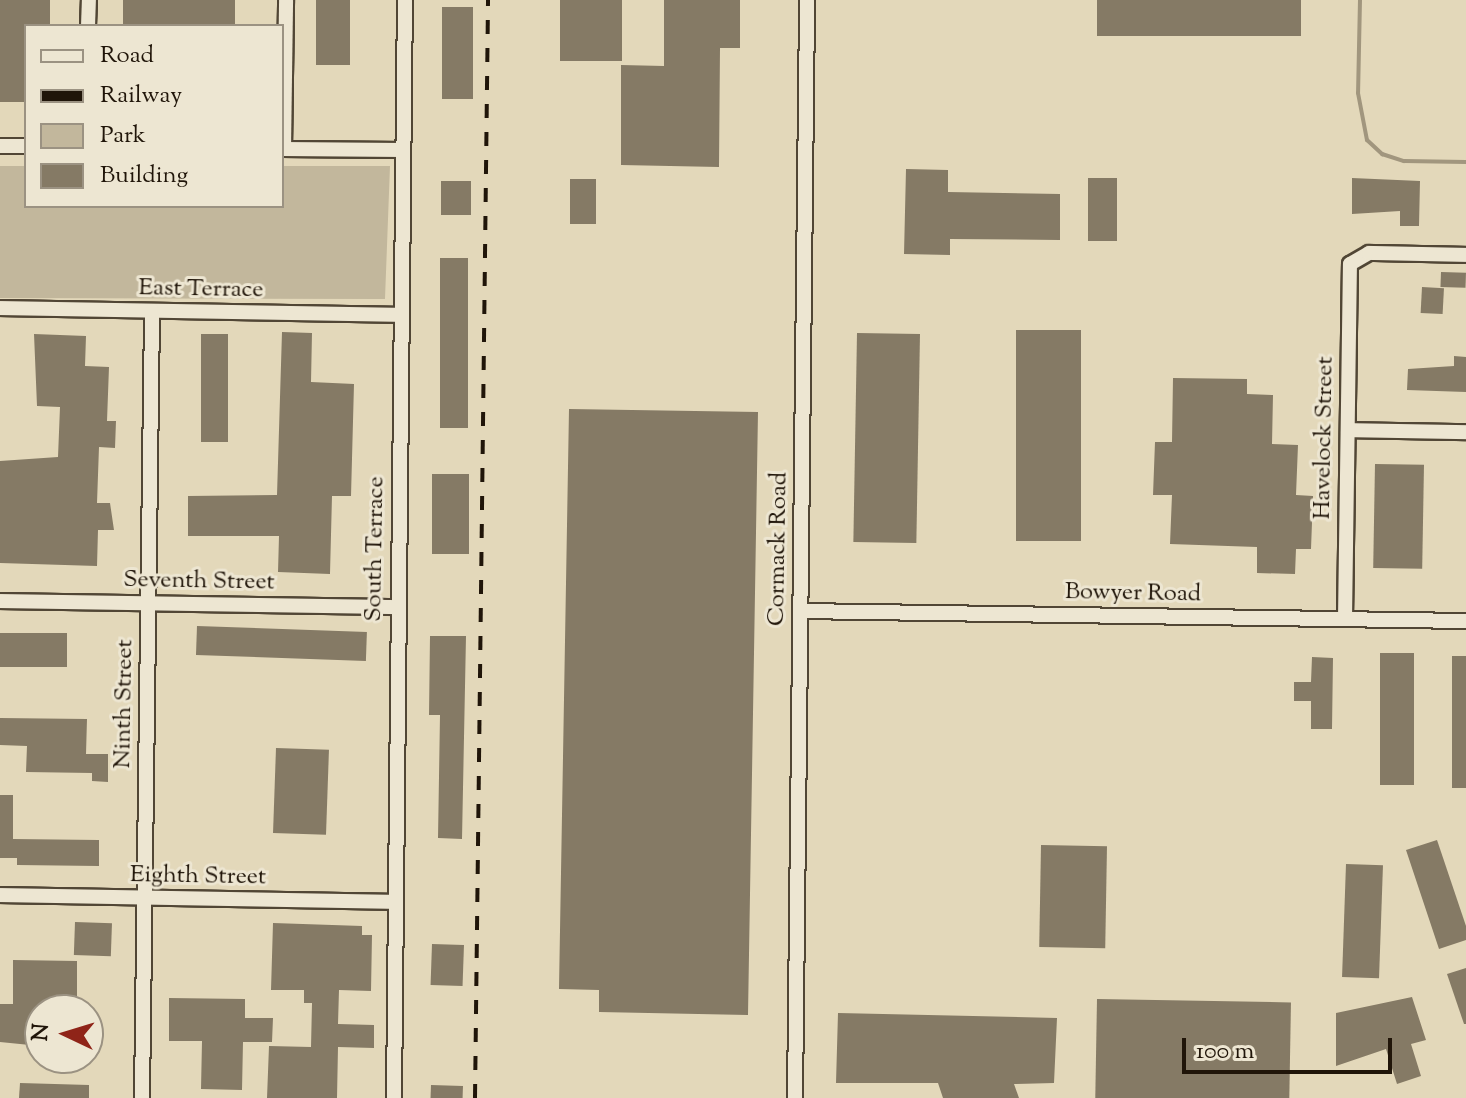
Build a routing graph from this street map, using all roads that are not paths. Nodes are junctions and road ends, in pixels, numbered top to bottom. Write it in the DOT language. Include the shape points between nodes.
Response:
graph roads {
  1 [pos="89,0"];
  2 [pos="286,0"];
  3 [pos="405,0"];
  4 [pos="807,0"];
  5 [pos="88,24"];
  6 [pos="284,99"];
  7 [pos="0,146"];
  8 [pos="24,146"];
  9 [pos="284,149"];
  10 [pos="403,150"];
  11 [pos="1466,255"];
  12 [pos="0,308"];
  13 [pos="152,311"];
  14 [pos="401,315"];
  15 [pos="1348,430"];
  16 [pos="1466,432"];
  17 [pos="0,601"];
  18 [pos="148,603"];
  19 [pos="398,607"];
  20 [pos="800,611"];
  21 [pos="1345,619"];
  22 [pos="1466,621"];
  23 [pos="0,895"];
  24 [pos="145,898"];
  25 [pos="395,902"];
  26 [pos="142,1098"];
  27 [pos="394,1098"];
  28 [pos="795,1098"];
  1 -- 5 [label="street"];
  2 -- 6 [label="street"];
  3 -- 10 [label="street, South Terrace"];
  4 -- 20 [label="street, Cormack Road"];
  7 -- 8 [label="street"];
  9 -- 10 [label="street"];
  10 -- 14 [label="street, South Terrace"];
  11 -- 15 [label="street, Havelock Street" via="1354,258"];
  12 -- 13 [label="street, East Terrace"];
  13 -- 14 [label="street, East Terrace"];
  13 -- 18 [label="street, Ninth Street"];
  14 -- 19 [label="street, South Terrace"];
  15 -- 16 [label="street"];
  15 -- 21 [label="street, Havelock Street"];
  17 -- 18 [label="street, Seventh Street"];
  18 -- 19 [label="street, Seventh Street"];
  18 -- 24 [label="street, Ninth Street"];
  19 -- 25 [label="street, South Terrace"];
  20 -- 21 [label="street, Bowyer Road"];
  20 -- 28 [label="street, Cormack Road"];
  21 -- 22 [label="street, Bowyer Road"];
  23 -- 24 [label="street, Eighth Street"];
  24 -- 25 [label="street, Eighth Street"];
  24 -- 26 [label="street, Ninth Street"];
  25 -- 27 [label="street, South Terrace"];
}
